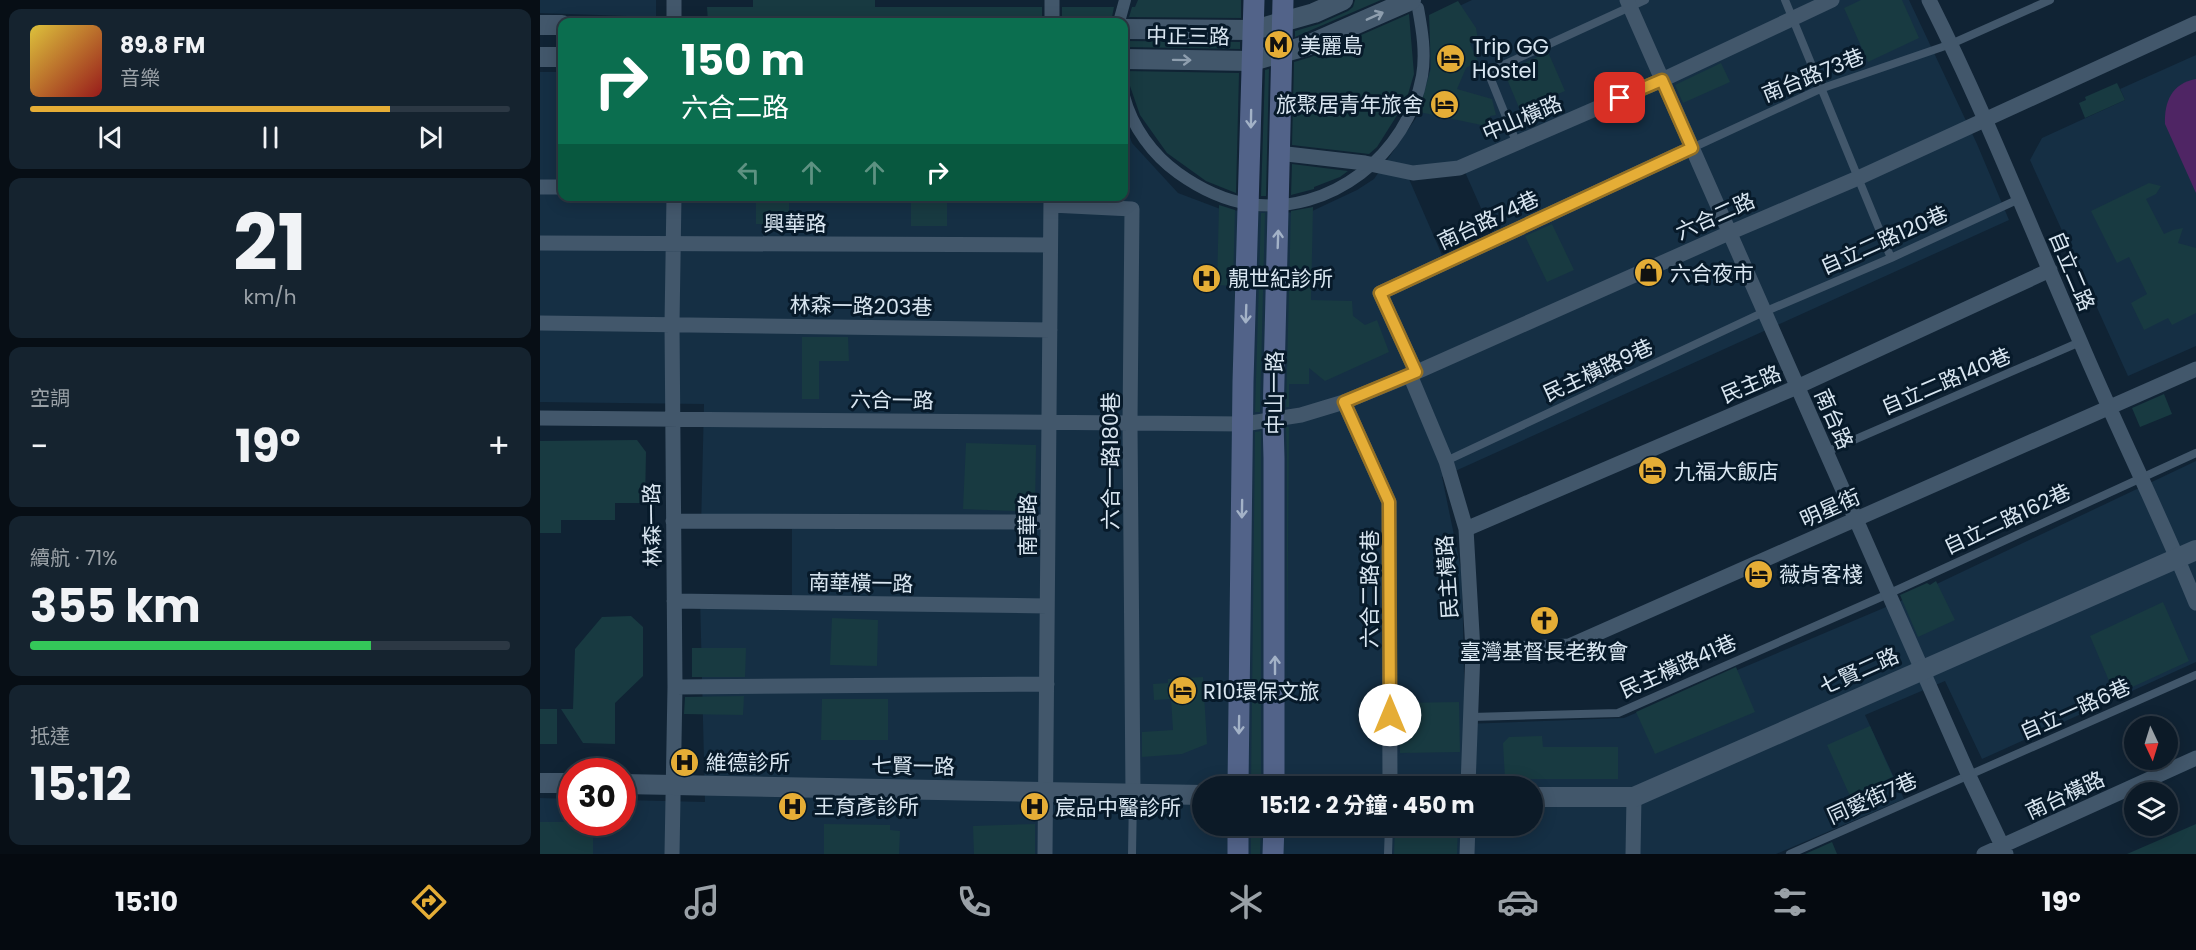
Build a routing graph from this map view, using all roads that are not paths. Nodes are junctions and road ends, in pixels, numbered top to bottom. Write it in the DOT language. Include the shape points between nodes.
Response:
graph roads {
  1 [pos="674,0"];
  2 [pos="1052,0"];
  3 [pos="1125,0"];
  4 [pos="1254,0"];
  5 [pos="1283,0"];
  6 [pos="1343,0"];
  7 [pos="1645,0"];
  8 [pos="1785,0"];
  9 [pos="1832,0"];
  10 [pos="1929,0"];
  11 [pos="2050,0"];
  12 [pos="1629,3"];
  13 [pos="1414,4"];
  14 [pos="674,18"];
  15 [pos="1052,18"];
  16 [pos="1120,18"];
  17 [pos="1793,20"];
  18 [pos="1282,22"];
  19 [pos="2196,23"];
  20 [pos="540,25"];
  21 [pos="558,25"];
  22 [pos="1128,29"];
  23 [pos="1254,30"];
  24 [pos="1951,44"];
  25 [pos="1282,53"];
  26 [pos="540,57"];
  27 [pos="558,57"];
  28 [pos="1128,59"];
  29 [pos="1252,61"];
  30 [pos="1662,80"];
  31 [pos="1820,88"];
  32 [pos="1128,112"];
  33 [pos="1986,118"];
  34 [pos="1516,144"];
  35 [pos="1692,148"];
  36 [pos="1278,153"];
  37 [pos="1373,165"];
  38 [pos="1857,178"];
  39 [pos="540,187"];
  40 [pos="558,187"];
  41 [pos="2019,199"];
  42 [pos="674,201"];
  43 [pos="1051,201"];
  44 [pos="1249,204"];
  45 [pos="1278,204"];
  46 [pos="1729,233"];
  47 [pos="540,243"];
  48 [pos="674,244"];
  49 [pos="1050,245"];
  50 [pos="1891,258"];
  51 [pos="2050,270"];
  52 [pos="1764,312"];
  53 [pos="540,323"];
  54 [pos="672,324"];
  55 [pos="1050,330"];
  56 [pos="2080,342"];
  57 [pos="2196,369"];
  58 [pos="1413,374"];
  59 [pos="1797,387"];
  60 [pos="1344,402"];
  61 [pos="2109,407"];
  62 [pos="540,418"];
  63 [pos="673,419"];
  64 [pos="1273,421"];
  65 [pos="1049,423"];
  66 [pos="1130,424"];
  67 [pos="1244,424"];
  68 [pos="1826,452"];
  69 [pos="2196,453"];
  70 [pos="1446,461"];
  71 [pos="2142,476"];
  72 [pos="1856,519"];
  73 [pos="673,521"];
  74 [pos="1048,522"];
  75 [pos="1466,530"];
  76 [pos="2196,550"];
  77 [pos="2178,558"];
  78 [pos="1888,594"];
  79 [pos="674,601"];
  80 [pos="2196,603"];
  81 [pos="1047,606"];
  82 [pos="1473,651"];
  83 [pos="1922,669"];
  84 [pos="2196,675"];
  85 [pos="1047,684"];
  86 [pos="675,687"];
  87 [pos="1471,717"];
  88 [pos="2196,758"];
  89 [pos="1238,776"];
  90 [pos="1274,776"];
  91 [pos="1390,776"];
  92 [pos="1468,776"];
  93 [pos="1968,776"];
  94 [pos="540,783"];
  95 [pos="558,783"];
  96 [pos="636,784"];
  97 [pos="673,784"];
  98 [pos="1046,793"];
  99 [pos="1133,794"];
  100 [pos="1192,795"];
  101 [pos="1543,797"];
  102 [pos="1634,797"];
  103 [pos="1238,836"];
  104 [pos="1274,836"];
  105 [pos="1389,836"];
  106 [pos="1468,836"];
  107 [pos="2004,850"];
  108 [pos="672,854"];
  109 [pos="1046,854"];
  110 [pos="1132,854"];
  111 [pos="1238,854"];
  112 [pos="1273,854"];
  113 [pos="1388,854"];
  114 [pos="1467,854"];
  115 [pos="1633,854"];
  116 [pos="1790,854"];
  117 [pos="1984,854"];
  1 -- 14 [label="street"];
  2 -- 15 [label="street"];
  3 -- 16 [label="street"];
  4 -- 23 [label="main road, 中山一路"];
  5 -- 18 [label="main road, 中山一路"];
  6 -- 18 [label="street, 中正三路"];
  7 -- 12 [label="lane"];
  8 -- 17 [label="lane"];
  9 -- 17 [label="street, 中山橫路"];
  10 -- 24 [label="street, 自立二路"];
  11 -- 24 [label="lane, 南台路73巷"];
  12 -- 30 [label="street, 南台路"];
  12 -- 34 [label="lane" via="1488,72"];
  25 -- 13 [label="street, 中正三路, one-way"];
  13 -- 37 [label="street" via="1424,38 1422,75 1413,110 1395,141"];
  17 -- 30 [label="street, 中山橫路"];
  17 -- 31 [label="lane"];
  18 -- 23 [label="street, 中正三路"];
  18 -- 25 [label="main road, 中山一路"];
  19 -- 33 [label="street, 六合二路"];
  20 -- 21 [label="street"];
  22 -- 23 [label="street, 中正三路"];
  23 -- 29 [label="main road, 中山一路"];
  24 -- 31 [label="lane, 南台路73巷"];
  24 -- 33 [label="street, 自立二路"];
  25 -- 29 [label="street, 中正三路"];
  25 -- 36 [label="main road, 中山一路"];
  26 -- 27 [label="street"];
  28 -- 29 [label="street, 中正三路, one-way"];
  29 -- 44 [label="main road, 中山一路, one-way"];
  30 -- 34 [label="street, 中山橫路"];
  30 -- 35 [label="street, 南台路"];
  31 -- 35 [label="lane, 南台路73巷"];
  31 -- 38 [label="lane"];
  32 -- 44 [label="street" via="1143,138 1166,164 1194,185"];
  33 -- 38 [label="street, 六合二路"];
  33 -- 41 [label="street, 自立二路"];
  34 -- 37 [label="street, 中山橫路" via="1459,168 1413,173"];
  35 -- 46 [label="street, 南台路"];
  35 -- 58 [label="street, 南台路74巷" via="1380,293"];
  36 -- 37 [label="street, 中山橫路"];
  36 -- 45 [label="main road, 中山一路"];
  37 -- 45 [label="street" via="1338,189"];
  38 -- 46 [label="street, 六合二路"];
  38 -- 50 [label="lane"];
  39 -- 40 [label="street"];
  41 -- 50 [label="lane, 自立二路120巷"];
  41 -- 51 [label="street, 自立二路"];
  42 -- 48 [label="street, 林森一路"];
  43 -- 49 [label="street, 南華路"];
  43 -- 66 [label="street, 六合一路180巷" via="1132,209"];
  44 -- 45 [label="street"];
  44 -- 67 [label="main road, 中山一路, one-way"];
  64 -- 45 [label="main road, 中山一路, one-way"];
  46 -- 52 [label="street, 南台路"];
  46 -- 58 [label="street, 六合二路"];
  47 -- 48 [label="street, 興華路"];
  48 -- 49 [label="street, 興華路"];
  48 -- 54 [label="street, 林森一路"];
  49 -- 55 [label="street, 南華路"];
  50 -- 52 [label="lane, 自立二路120巷"];
  51 -- 56 [label="street, 自立二路"];
  51 -- 59 [label="street, 民主路"];
  52 -- 59 [label="street, 南台路"];
  52 -- 70 [label="lane, 民主橫路9巷"];
  53 -- 54 [label="street, 林森一路203巷"];
  54 -- 55 [label="street, 林森一路203巷"];
  54 -- 63 [label="street, 林森一路"];
  55 -- 65 [label="street, 南華路"];
  56 -- 61 [label="street, 自立二路"];
  56 -- 68 [label="lane, 自立二路140巷"];
  57 -- 61 [label="street, 明星街"];
  58 -- 60 [label="street, 六合二路"];
  58 -- 70 [label="street, 民主橫路"];
  59 -- 68 [label="street, 南台路"];
  59 -- 75 [label="street, 民主路"];
  60 -- 64 [label="street, 六合二路"];
  60 -- 91 [label="street, 六合二路6巷" via="1389,502"];
  61 -- 71 [label="street, 自立二路"];
  61 -- 72 [label="street, 明星街"];
  62 -- 63 [label="street, 六合一路"];
  63 -- 65 [label="street, 六合一路"];
  63 -- 73 [label="street, 林森一路"];
  64 -- 67 [label="street, 六合二路"];
  90 -- 64 [label="main road, 中山一路, one-way"];
  65 -- 66 [label="street, 六合一路"];
  65 -- 74 [label="street, 南華路"];
  66 -- 67 [label="street, 六合一路"];
  66 -- 99 [label="street, 六合一路180巷"];
  67 -- 89 [label="main road, 中山一路, one-way"];
  68 -- 72 [label="street, 南台路"];
  69 -- 71 [label="lane, 自立二路162巷"];
  70 -- 75 [label="street, 民主橫路"];
  71 -- 77 [label="street, 自立二路"];
  71 -- 78 [label="lane, 自立二路162巷"];
  72 -- 78 [label="street, 南台路"];
  72 -- 82 [label="street, 明星街" via="1569,646"];
  73 -- 74 [label="street"];
  73 -- 79 [label="street, 林森一路"];
  74 -- 81 [label="street, 南華路"];
  75 -- 82 [label="street, 民主橫路"];
  76 -- 77 [label="street, 七賢二路"];
  77 -- 80 [label="street, 自立二路"];
  77 -- 83 [label="street, 七賢二路"];
  78 -- 83 [label="street, 南台路"];
  78 -- 87 [label="lane, 民主橫路41巷" via="1618,712"];
  79 -- 81 [label="street, 南華橫一路"];
  79 -- 86 [label="street, 林森一路"];
  81 -- 85 [label="street, 南華路"];
  82 -- 87 [label="street, 民主橫路"];
  83 -- 93 [label="street, 南台路"];
  83 -- 102 [label="street, 七賢二路"];
  84 -- 93 [label="lane, 自立一路6巷"];
  85 -- 86 [label="street"];
  85 -- 98 [label="street, 南華路"];
  86 -- 97 [label="street, 林森一路"];
  87 -- 92 [label="street, 民主橫路"];
  88 -- 107 [label="street, 南台橫路"];
  93 -- 107 [label="street, 南台路"];
  93 -- 116 [label="lane, 同愛街7巷"];
  94 -- 95 [label="street"];
  96 -- 97 [label="street, 七賢一路"];
  97 -- 98 [label="street, 七賢一路"];
  97 -- 108 [label="street, 林森一路"];
  98 -- 99 [label="street, 七賢一路"];
  98 -- 109 [label="street, 南華路"];
  99 -- 100 [label="street, 七賢一路"];
  99 -- 110 [label="lane"];
  101 -- 102 [label="street, 七賢二路"];
  102 -- 115 [label="street"];
  103 -- 111 [label="main road"];
  104 -- 112 [label="main road"];
  105 -- 113 [label="lane"];
  106 -- 114 [label="street"];
  107 -- 117 [label="street, 南台橫路"];
}
